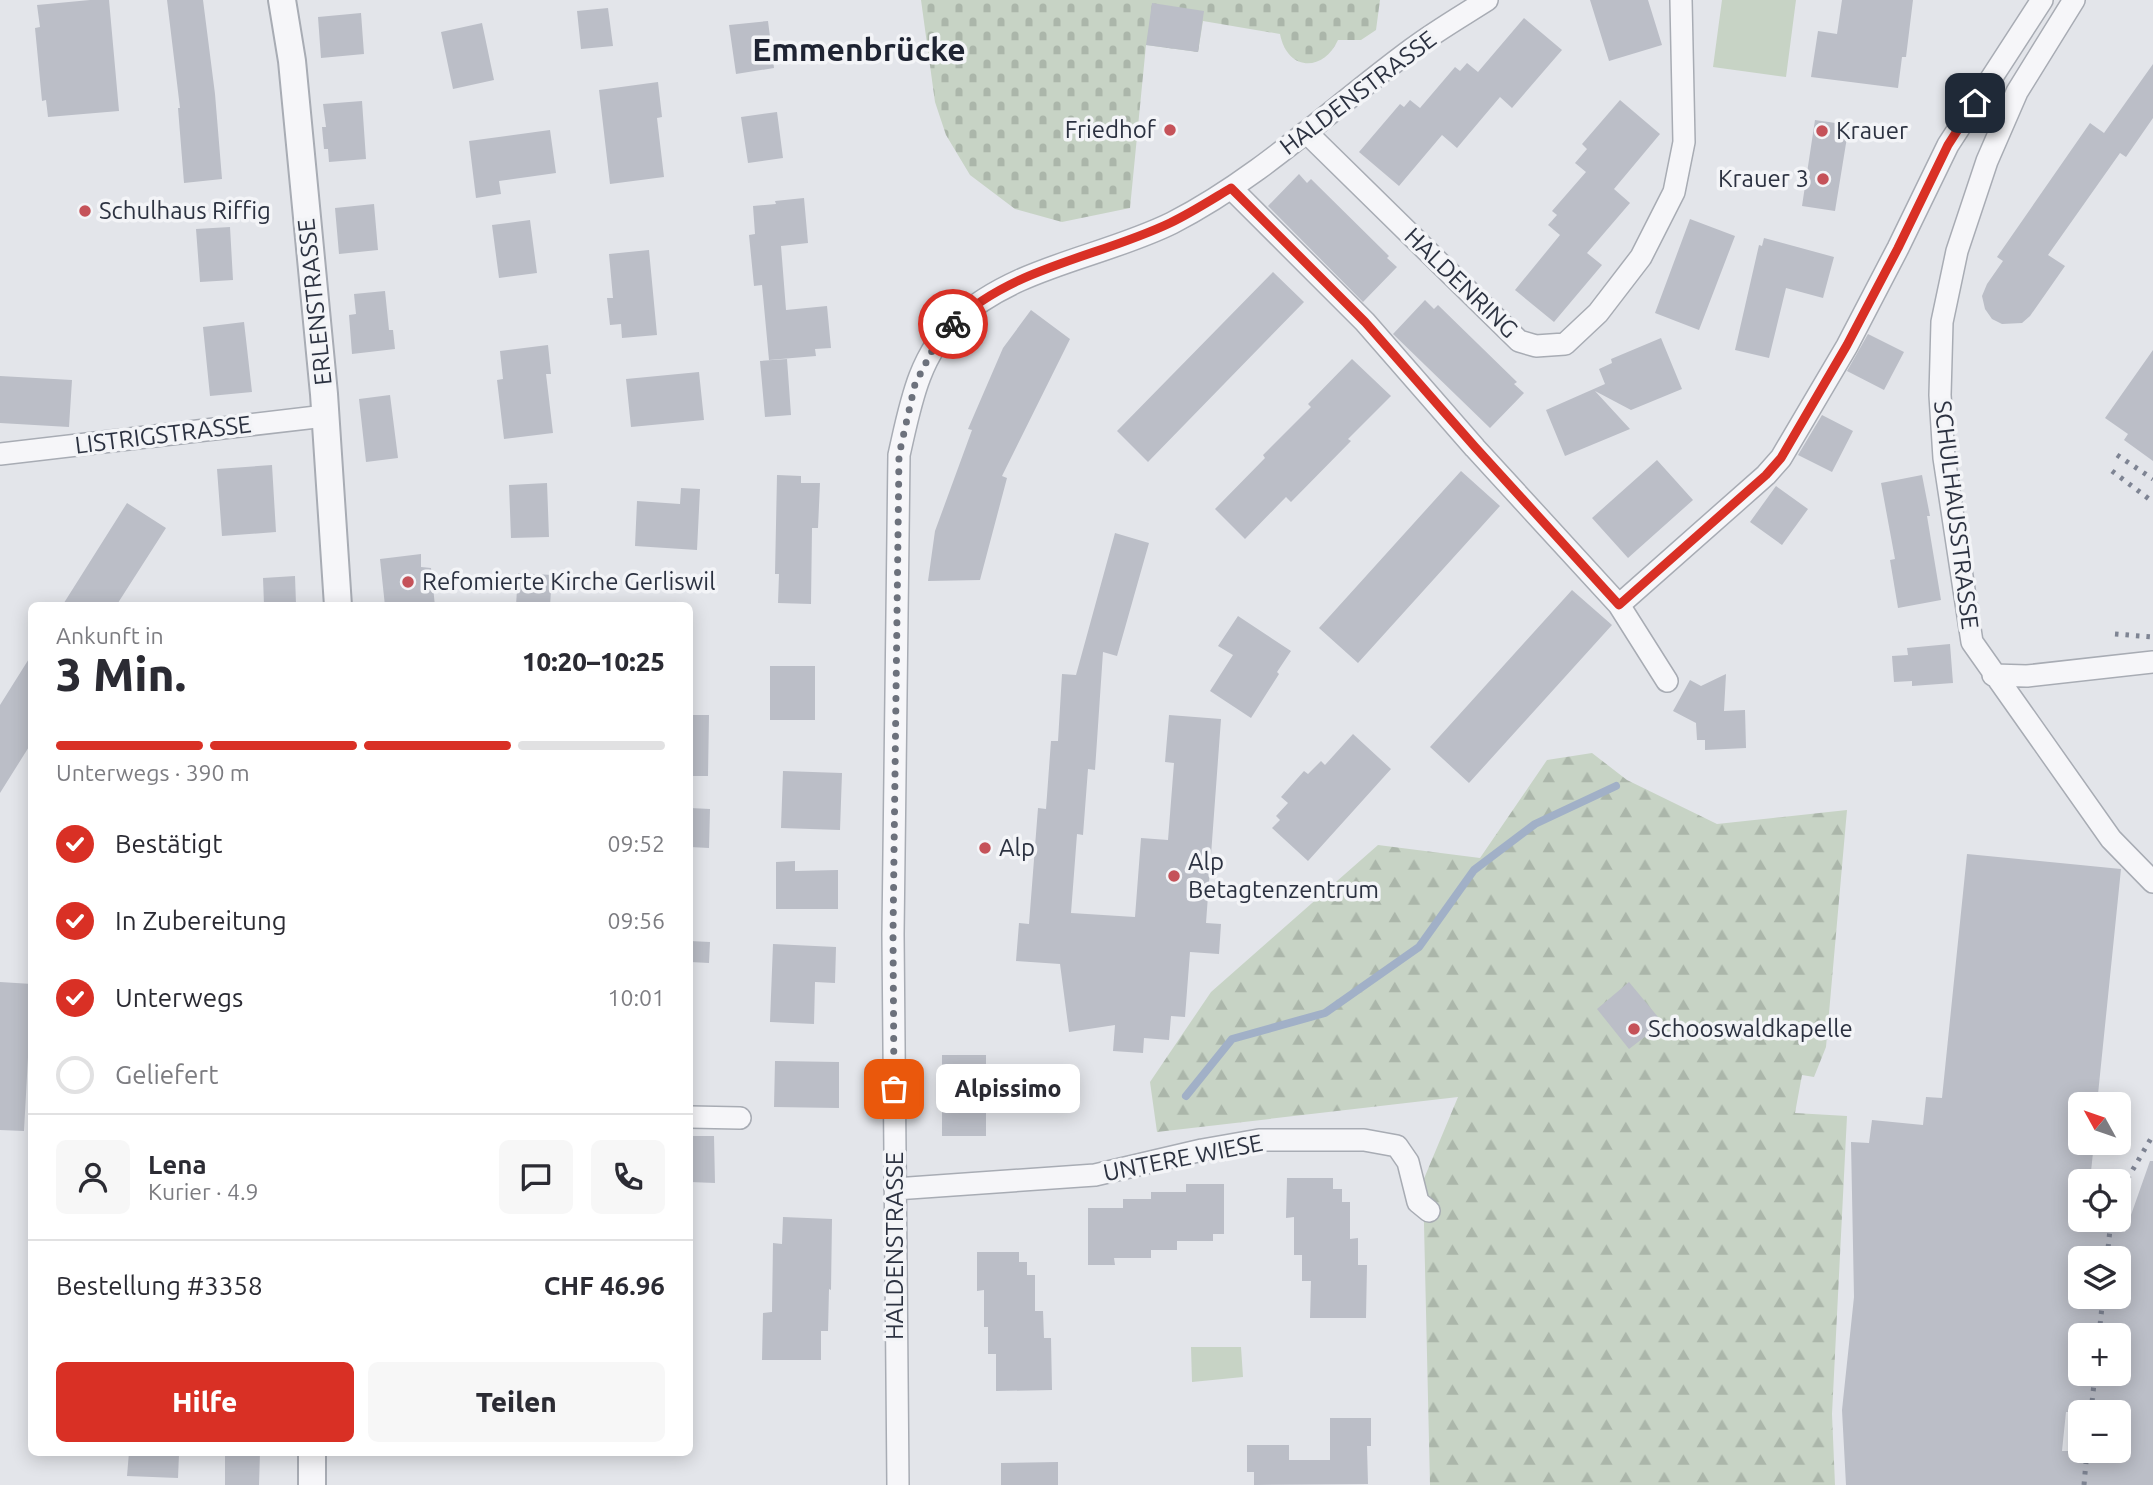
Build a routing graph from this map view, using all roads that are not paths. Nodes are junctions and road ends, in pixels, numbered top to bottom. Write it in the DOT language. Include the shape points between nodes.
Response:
graph roads {
  1 [pos="282,0"];
  2 [pos="1487,0"];
  3 [pos="1681,0"];
  4 [pos="2042,0"];
  5 [pos="2074,0"];
  6 [pos="1306,132"];
  7 [pos="1231,188"];
  8 [pos="325,416"];
  9 [pos="0,454"];
  10 [pos="338,602"];
  11 [pos="1619,605"];
  12 [pos="2153,662"];
  13 [pos="1993,675"];
  14 [pos="1667,681"];
  15 [pos="2153,882"];
  16 [pos="693,1117"];
  17 [pos="740,1118"];
  18 [pos="895,1189"];
  19 [pos="1429,1211"];
  20 [pos="312,1456"];
  21 [pos="312,1485"];
  22 [pos="898,1485"];
  1 -- 8 [label="street, ERLENSTRASSE" via="292,61"];
  2 -- 6 [label="street, HALDENSTRASSE" via="1413,48"];
  3 -- 6 [label="street, HALDENRING" via="1684,142 1674,192 1642,257 1598,313 1565,344 1536,346 1519,341"];
  4 -- 11 [label="street" via="1948,145 1847,345 1781,458"];
  5 -- 13 [label="street, SCHULHAUSSTRASSE" via="2017,92 1987,161 1956,251 1941,322 1944,458 1972,642"];
  6 -- 7 [label="street, HALDENSTRASSE"];
  7 -- 11 [label="street" via="1365,322"];
  7 -- 18 [label="street, HALDENSTRASSE" via="1171,223 987,296 934,347 915,384 899,455"];
  8 -- 9 [label="street, LISTRIGSTRASSE"];
  8 -- 10 [label="street, ERLENSTRASSE"];
  11 -- 14 [label="street"];
  12 -- 13 [label="street" via="2027,676"];
  13 -- 15 [label="street, SCHULHAUSSTRASSE" via="2111,839"];
  16 -- 17 [label="street"];
  18 -- 19 [label="street, UNTERE WIESE" via="1095,1175 1259,1140 1364,1140 1397,1146 1408,1163 1418,1202"];
  18 -- 22 [label="street, HALDENSTRASSE"];
  20 -- 21 [label="street"];
}
